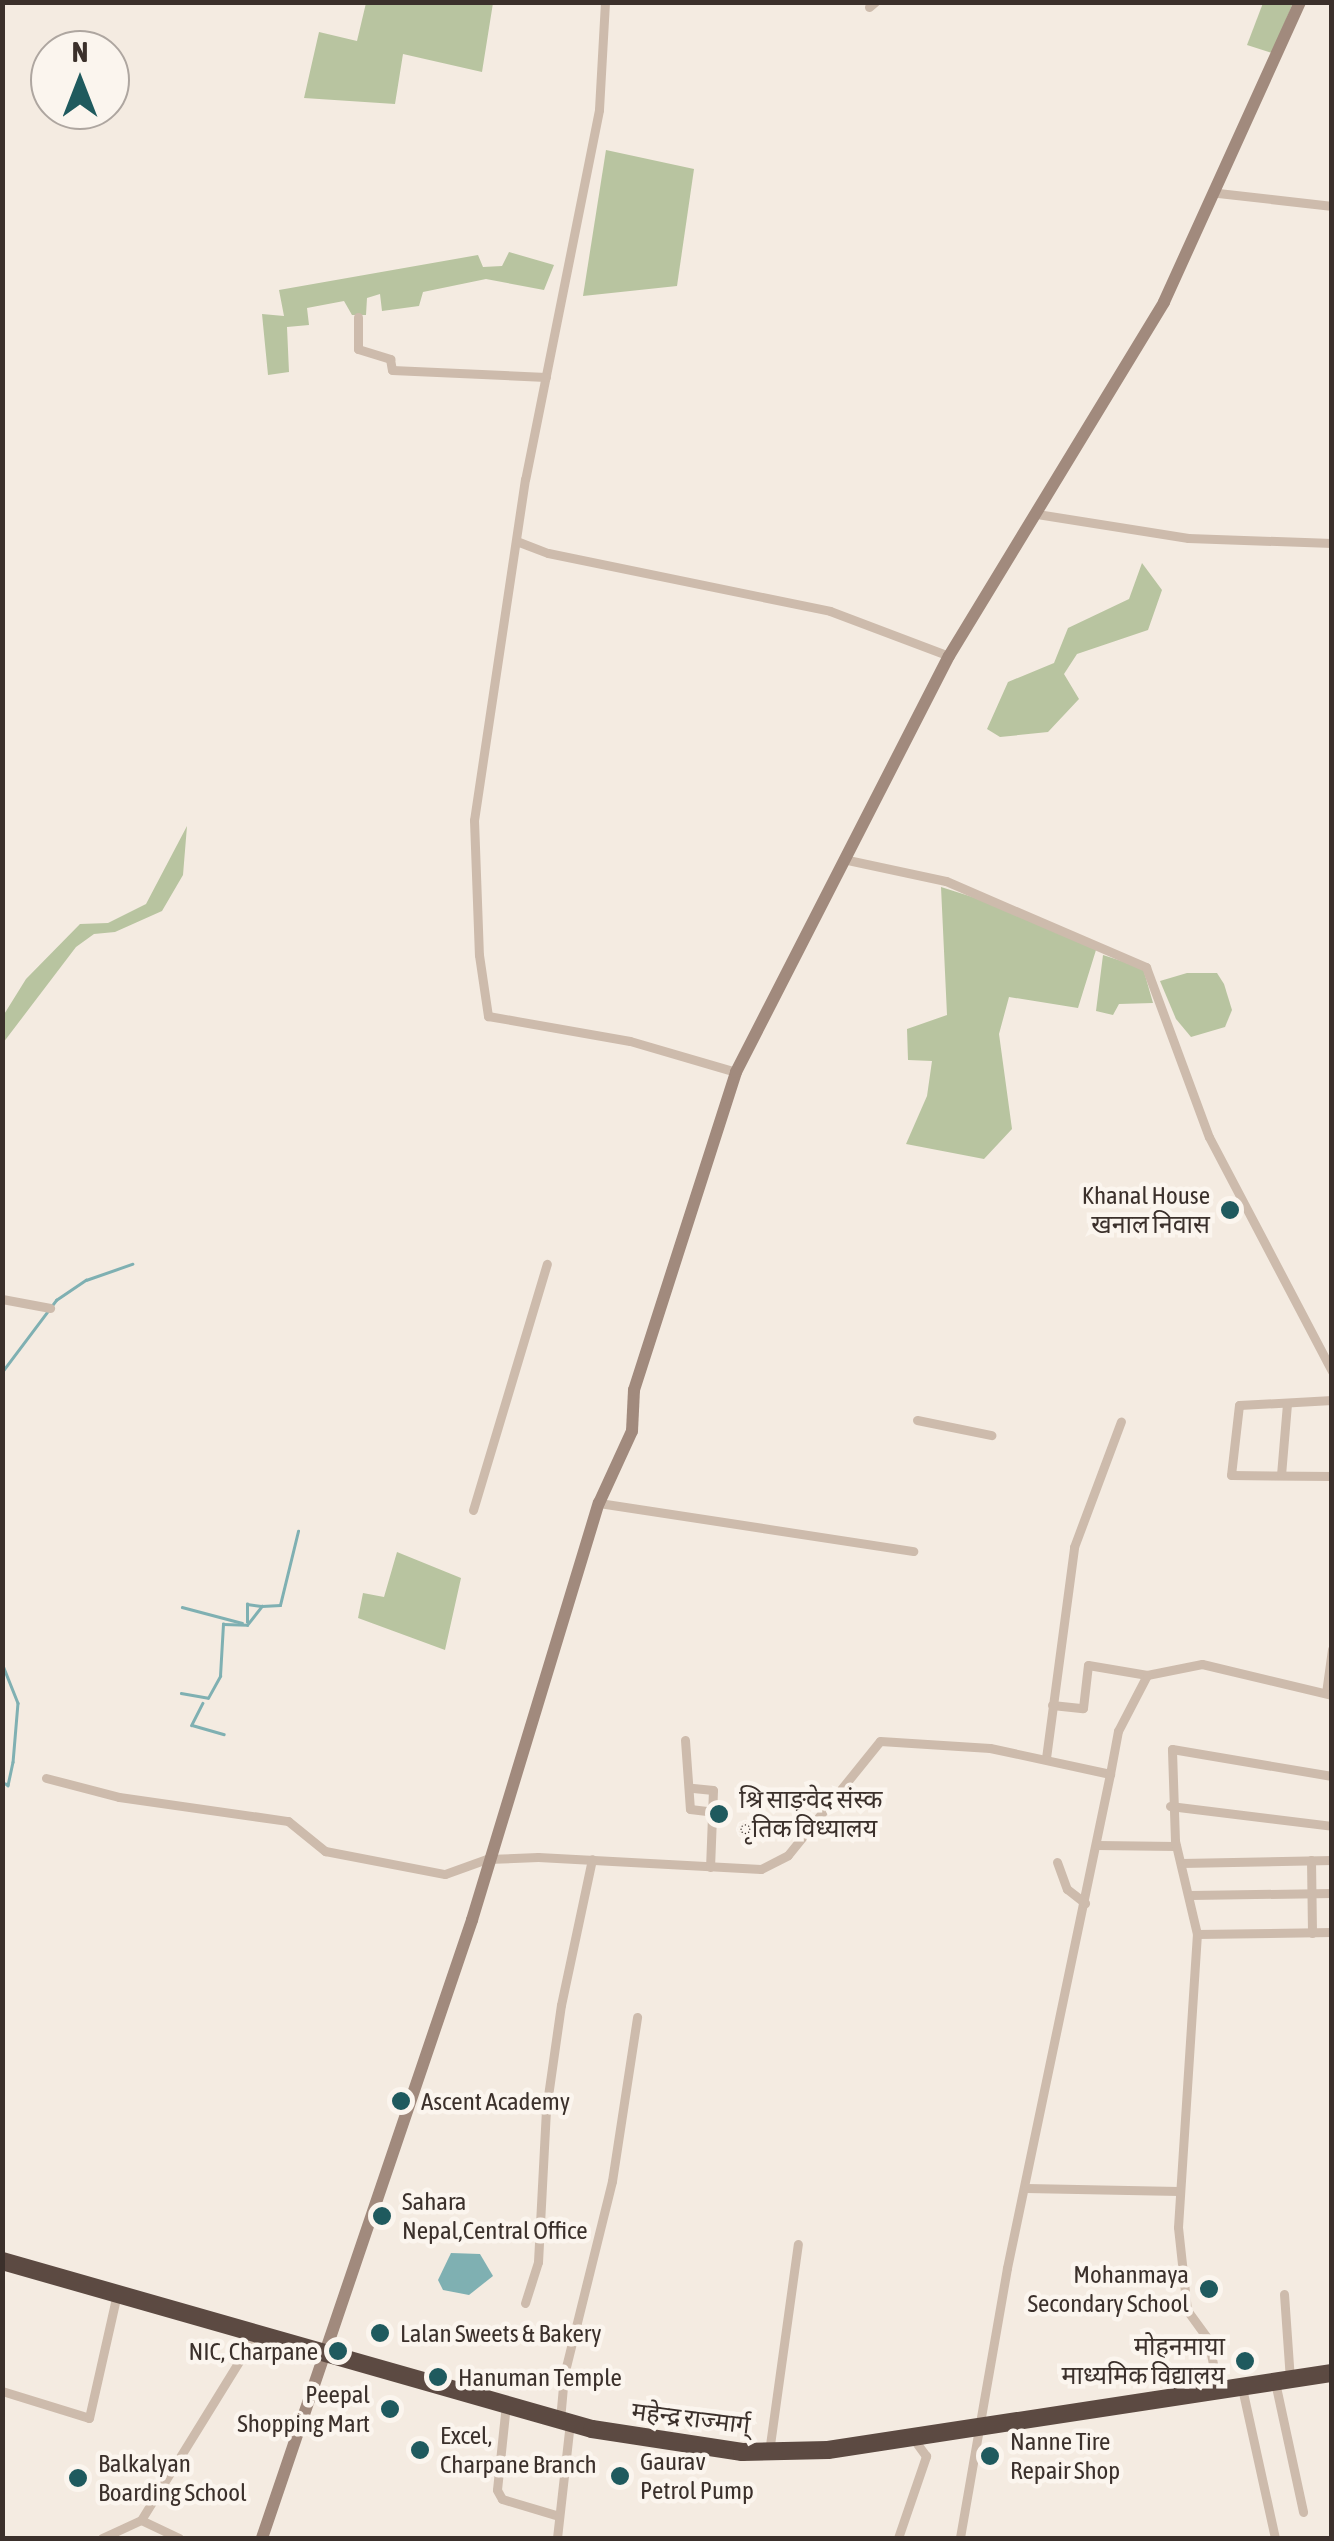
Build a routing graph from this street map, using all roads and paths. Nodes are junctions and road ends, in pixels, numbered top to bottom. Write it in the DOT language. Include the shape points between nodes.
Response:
graph roads {
  1 [pos="605,2"];
  2 [pos="1300,2"];
  3 [pos="1218,193"];
  4 [pos="1332,206"];
  5 [pos="358,318"];
  6 [pos="546,377"];
  7 [pos="1036,514"];
  8 [pos="518,542"];
  9 [pos="1332,542"];
  10 [pos="949,656"];
  11 [pos="842,860"];
  12 [pos="736,1072"];
  13 [pos="547,1264"];
  14 [pos="2,1299"];
  15 [pos="50,1308"];
  16 [pos="1332,1370"];
  17 [pos="1332,1400"];
  18 [pos="1288,1403"];
  19 [pos="917,1420"];
  20 [pos="1121,1421"];
  21 [pos="991,1435"];
  22 [pos="1281,1476"];
  23 [pos="1332,1476"];
  24 [pos="599,1503"];
  25 [pos="473,1510"];
  26 [pos="913,1551"];
  27 [pos="1332,1649"];
  28 [pos="1147,1675"];
  29 [pos="1329,1694"];
  30 [pos="1052,1705"];
  31 [pos="685,1740"];
  32 [pos="1046,1758"];
  33 [pos="1110,1774"];
  34 [pos="1332,1776"];
  35 [pos="46,1778"];
  36 [pos="693,1788"];
  37 [pos="1170,1806"];
  38 [pos="713,1812"];
  39 [pos="1332,1826"];
  40 [pos="1097,1845"];
  41 [pos="1176,1846"];
  42 [pos="486,1859"];
  43 [pos="592,1860"];
  44 [pos="1311,1860"];
  45 [pos="1332,1860"];
  46 [pos="1057,1862"];
  47 [pos="1182,1863"];
  48 [pos="710,1866"];
  49 [pos="1312,1893"];
  50 [pos="1332,1893"];
  51 [pos="1190,1895"];
  52 [pos="1086,1903"];
  53 [pos="1312,1932"];
  54 [pos="1332,1932"];
  55 [pos="1197,1934"];
  56 [pos="638,2017"];
  57 [pos="1026,2188"];
  58 [pos="1179,2191"];
  59 [pos="798,2244"];
  60 [pos="4,2266"];
  61 [pos="118,2294"];
  62 [pos="1284,2294"];
  63 [pos="524,2303"];
  64 [pos="256,2334"];
  65 [pos="328,2354"];
  66 [pos="1332,2373"];
  67 [pos="1282,2381"];
  68 [pos="1242,2388"];
  69 [pos="2,2391"];
  70 [pos="1218,2392"];
  71 [pos="506,2404"];
  72 [pos="565,2422"];
  73 [pos="978,2428"];
  74 [pos="912,2437"];
  75 [pos="769,2452"];
  76 [pos="1303,2512"];
  77 [pos="559,2516"];
  78 [pos="141,2520"];
  79 [pos="102,2538"];
  80 [pos="179,2538"];
  81 [pos="262,2538"];
  82 [pos="557,2538"];
  83 [pos="898,2538"];
  84 [pos="960,2538"];
  85 [pos="1275,2538"];
  1 -- 6 [label="street" via="599,110"];
  2 -- 3 [label="street"];
  3 -- 4 [label="street"];
  3 -- 7 [label="street" via="1164,302"];
  5 -- 6 [label="street" via="358,349 390,359 392,370"];
  6 -- 8 [label="street"];
  7 -- 9 [label="street" via="1188,538"];
  7 -- 10 [label="street"];
  8 -- 10 [label="street" via="548,554 830,611"];
  8 -- 12 [label="street" via="474,820 488,1016 630,1040"];
  10 -- 11 [label="street"];
  11 -- 12 [label="street"];
  11 -- 16 [label="street" via="946,882 1146,967 1209,1137"];
  12 -- 24 [label="street" via="634,1390 632,1431"];
  13 -- 25 [label="street"];
  14 -- 15 [label="street"];
  17 -- 18 [label="street"];
  18 -- 22 [label="street"];
  18 -- 22 [label="street" via="1240,1405 1232,1475"];
  19 -- 21 [label="street"];
  20 -- 30 [label="street" via="1074,1547"];
  22 -- 23 [label="street"];
  24 -- 26 [label="street"];
  24 -- 42 [label="street"];
  27 -- 29 [label="street"];
  28 -- 29 [label="street" via="1202,1664"];
  28 -- 30 [label="street" via="1088,1665 1083,1708"];
  28 -- 33 [label="street" via="1118,1732"];
  30 -- 32 [label="street"];
  31 -- 36 [label="street"];
  32 -- 33 [label="street"];
  32 -- 48 [label="street" via="880,1741 788,1854 762,1869"];
  33 -- 40 [label="street"];
  34 -- 37 [label="street" via="1172,1749"];
  35 -- 42 [label="street" via="288,1821 325,1850 445,1874"];
  36 -- 38 [label="street" via="713,1790"];
  36 -- 38 [label="street" via="690,1810"];
  37 -- 39 [label="street"];
  37 -- 41 [label="street"];
  38 -- 48 [label="street"];
  40 -- 41 [label="street"];
  40 -- 52 [label="street"];
  41 -- 47 [label="street"];
  42 -- 43 [label="street"];
  42 -- 65 [label="street"];
  43 -- 48 [label="street"];
  43 -- 63 [label="street" via="561,2004 546,2110 538,2262"];
  44 -- 45 [label="street"];
  44 -- 47 [label="street"];
  44 -- 49 [label="street"];
  46 -- 52 [label="street" via="1067,1889"];
  47 -- 51 [label="street"];
  49 -- 50 [label="street"];
  49 -- 51 [label="street"];
  49 -- 53 [label="street"];
  51 -- 55 [label="street"];
  52 -- 57 [label="street"];
  53 -- 54 [label="street"];
  53 -- 55 [label="street"];
  55 -- 58 [label="street"];
  56 -- 72 [label="street" via="612,2180 564,2374"];
  57 -- 58 [label="street"];
  57 -- 73 [label="street"];
  58 -- 70 [label="street" via="1187,2310 1208,2339"];
  59 -- 75 [label="street"];
  60 -- 61 [label="highway, महेन्द्र राज्मार्ग्"];
  61 -- 64 [label="highway, महेन्द्र राज्मार्ग्"];
  61 -- 69 [label="street" via="89,2418"];
  62 -- 67 [label="street"];
  64 -- 65 [label="highway, महेन्द्र राज्मार्ग्"];
  64 -- 78 [label="street"];
  65 -- 71 [label="highway, महेन्द्र राज्मार्ग्"];
  65 -- 81 [label="street"];
  66 -- 67 [label="highway, महेन्द्र राज्मार्ग्"];
  67 -- 68 [label="highway, महेन्द्र राज्मार्ग्"];
  67 -- 76 [label="street"];
  68 -- 70 [label="highway, महेन्द्र राज्मार्ग्"];
  68 -- 85 [label="street"];
  70 -- 73 [label="highway, महेन्द्र राज्मार्ग्"];
  71 -- 72 [label="highway, महेन्द्र राज्मार्ग्"];
  71 -- 77 [label="street" via="497,2490 502,2499"];
  72 -- 75 [label="highway, महेन्द्र राज्मार्ग्" via="648,2442"];
  72 -- 77 [label="street"];
  73 -- 74 [label="highway, महेन्द्र राज्मार्ग्"];
  73 -- 84 [label="street"];
  74 -- 75 [label="highway, महेन्द्र राज्मार्ग्"];
  74 -- 83 [label="street" via="926,2456"];
  77 -- 82 [label="street"];
  78 -- 79 [label="street"];
  78 -- 80 [label="street"];
}
